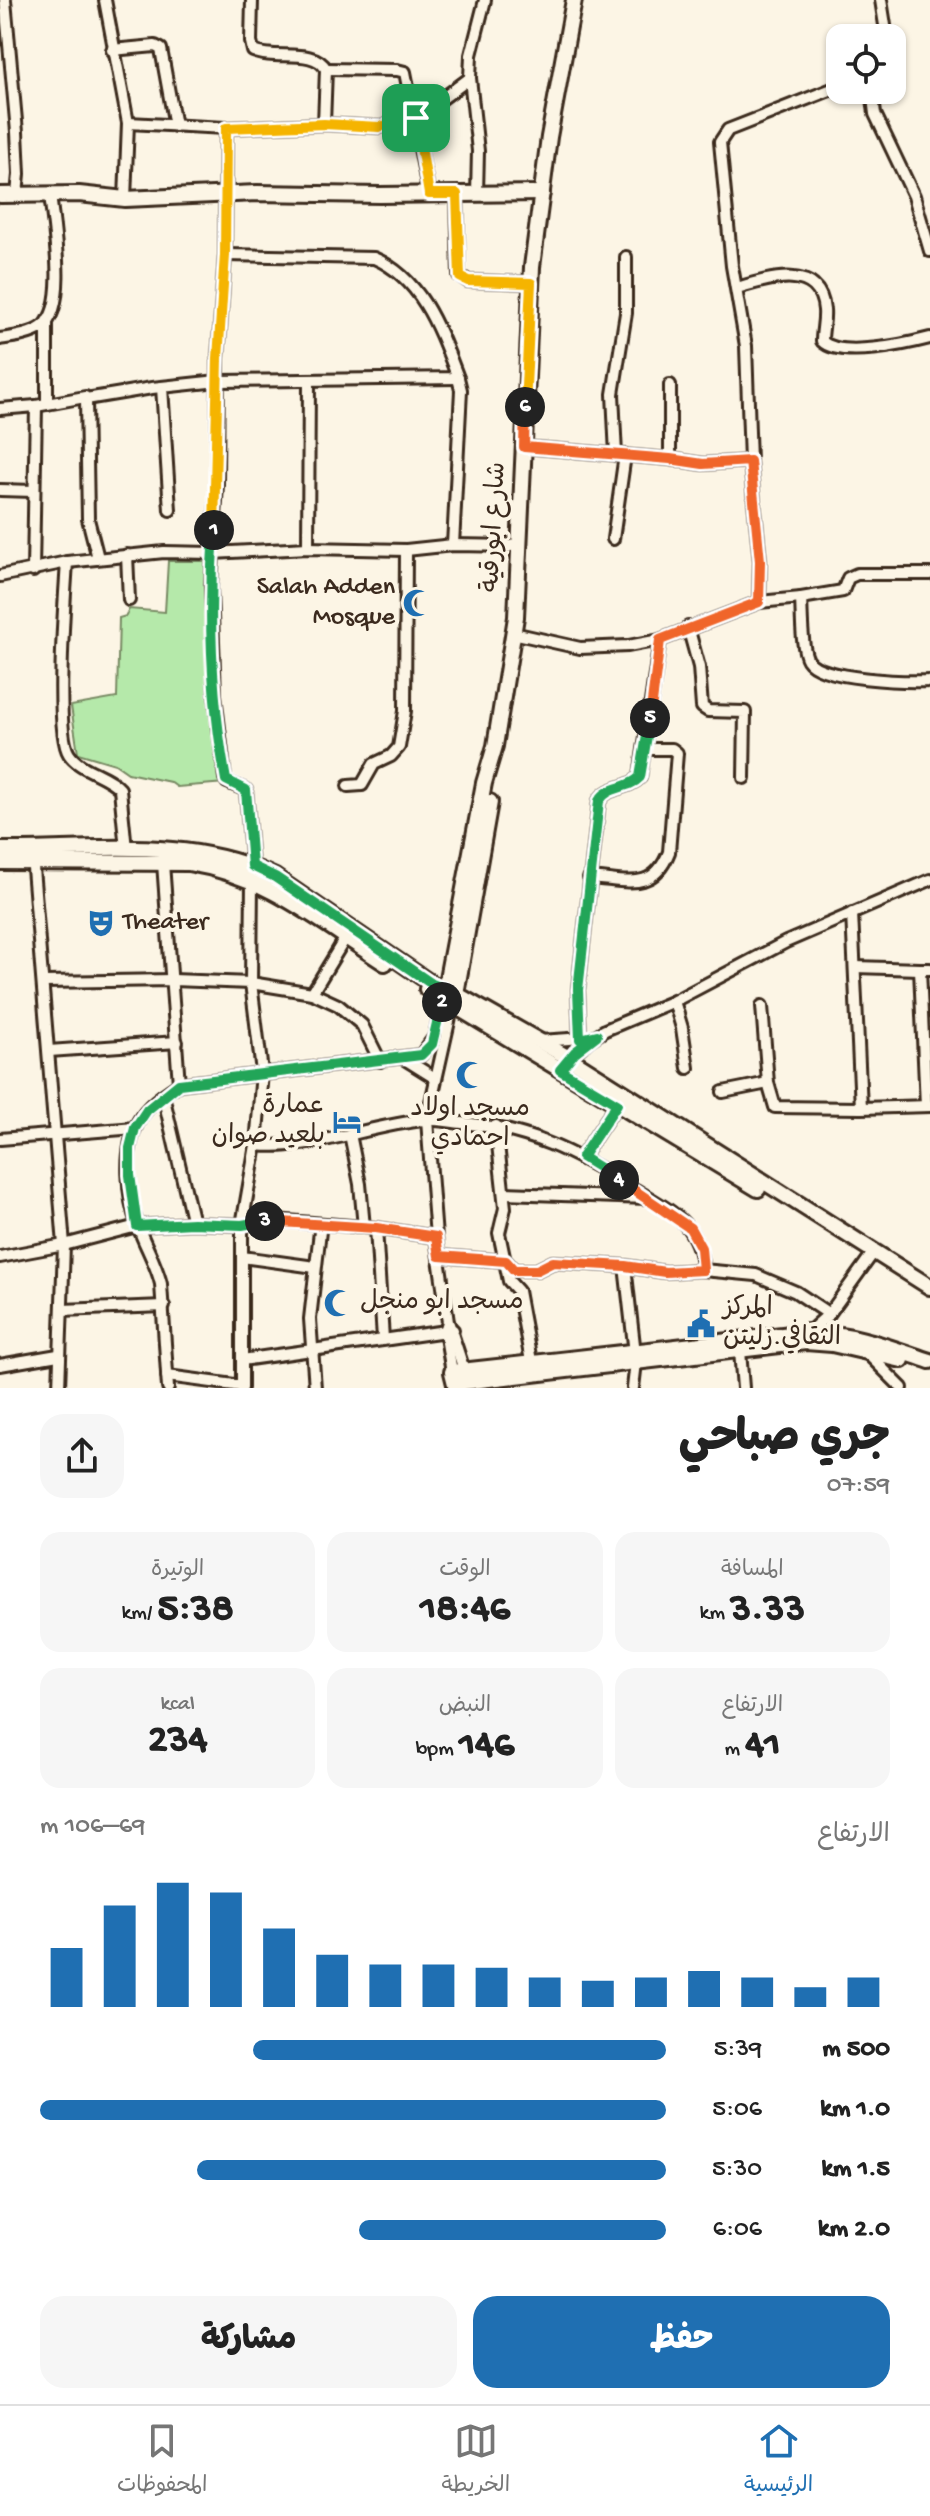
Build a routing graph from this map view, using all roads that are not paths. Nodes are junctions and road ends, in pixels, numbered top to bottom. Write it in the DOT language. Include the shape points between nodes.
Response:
graph roads {
  1 [pos="5,0"];
  2 [pos="105,0"];
  3 [pos="252,0"];
  4 [pos="485,0"];
  5 [pos="574,0"];
  6 [pos="881,0"];
  7 [pos="885,24"];
  8 [pos="112,50"];
  9 [pos="326,69"];
  10 [pos="470,78"];
  11 [pos="826,92"];
  12 [pos="874,104"];
  13 [pos="416,118"];
  14 [pos="128,123"];
  15 [pos="324,124"];
  16 [pos="175,126"];
  17 [pos="226,128"];
  18 [pos="226,193"];
  19 [pos="542,193"];
  20 [pos="50,194"];
  21 [pos="429,194"];
  22 [pos="457,194"];
  23 [pos="477,194"];
  24 [pos="0,195"];
  25 [pos="17,195"];
  26 [pos="125,199"];
  27 [pos="930,251"];
  28 [pos="225,255"];
  29 [pos="626,257"];
  30 [pos="531,283"];
  31 [pos="737,288"];
  32 [pos="47,321"];
  33 [pos="930,338"];
  34 [pos="0,339"];
  35 [pos="458,378"];
  36 [pos="309,380"];
  37 [pos="218,381"];
  38 [pos="670,385"];
  39 [pos="162,387"];
  40 [pos="86,399"];
  41 [pos="41,405"];
  42 [pos="0,409"];
  43 [pos="524,447"];
  44 [pos="620,455"];
  45 [pos="670,459"];
  46 [pos="750,461"];
  47 [pos="0,490"];
  48 [pos="34,491"];
  49 [pos="170,510"];
  50 [pos="613,539"];
  51 [pos="453,545"];
  52 [pos="519,546"];
  53 [pos="308,548"];
  54 [pos="406,550"];
  55 [pos="212,553"];
  56 [pos="127,555"];
  57 [pos="98,558"];
  58 [pos="67,562"];
  59 [pos="33,571"];
  60 [pos="930,574"];
  61 [pos="0,576"];
  62 [pos="801,598"];
  63 [pos="129,600"];
  64 [pos="759,602"];
  65 [pos="688,627"];
  66 [pos="513,633"];
  67 [pos="660,640"];
  68 [pos="930,681"];
  69 [pos="645,749"];
  70 [pos="744,778"];
  71 [pos="348,786"];
  72 [pos="126,849"];
  73 [pos="0,850"];
  74 [pos="32,856"];
  75 [pos="0,862"];
  76 [pos="163,863"];
  77 [pos="252,873"];
  78 [pos="589,878"];
  79 [pos="930,880"];
  80 [pos="852,913"];
  81 [pos="346,937"];
  82 [pos="855,967"];
  83 [pos="925,969"];
  84 [pos="173,980"];
  85 [pos="44,982"];
  86 [pos="251,983"];
  87 [pos="312,993"];
  88 [pos="449,997"];
  89 [pos="674,1001"];
  90 [pos="762,1006"];
  91 [pos="597,1035"];
  92 [pos="580,1039"];
  93 [pos="540,1041"];
  94 [pos="177,1042"];
  95 [pos="49,1051"];
  96 [pos="403,1058"];
  97 [pos="380,1061"];
  98 [pos="564,1064"];
  99 [pos="688,1068"];
  100 [pos="262,1072"];
  101 [pos="435,1078"];
  102 [pos="768,1083"];
  103 [pos="179,1084"];
  104 [pos="723,1092"];
  105 [pos="163,1095"];
  106 [pos="617,1104"];
  107 [pos="928,1106"];
  108 [pos="861,1108"];
  109 [pos="427,1120"];
  110 [pos="496,1126"];
  111 [pos="135,1128"];
  112 [pos="56,1133"];
  113 [pos="350,1134"];
  114 [pos="0,1139"];
  115 [pos="256,1145"];
  116 [pos="582,1157"];
  117 [pos="504,1193"];
  118 [pos="649,1198"];
  119 [pos="193,1223"];
  120 [pos="242,1225"];
  121 [pos="137,1226"];
  122 [pos="370,1227"];
  123 [pos="320,1231"];
  124 [pos="436,1237"];
  125 [pos="64,1245"];
  126 [pos="439,1256"];
  127 [pos="0,1257"];
  128 [pos="242,1257"];
  129 [pos="870,1257"];
  130 [pos="506,1261"];
  131 [pos="625,1266"];
  132 [pos="315,1267"];
  133 [pos="703,1270"];
  134 [pos="929,1285"];
  135 [pos="164,1306"];
  136 [pos="62,1310"];
  137 [pos="829,1314"];
  138 [pos="449,1328"];
  139 [pos="809,1332"];
  140 [pos="383,1339"];
  141 [pos="313,1350"];
  142 [pos="864,1350"];
  143 [pos="740,1351"];
  144 [pos="58,1355"];
  145 [pos="635,1357"];
  146 [pos="242,1360"];
  147 [pos="531,1361"];
  148 [pos="930,1364"];
  149 [pos="0,1365"];
  150 [pos="167,1376"];
  151 [pos="461,1380"];
  152 [pos="242,1387"];
  153 [pos="59,1388"];
  154 [pos="168,1388"];
  155 [pos="315,1388"];
  156 [pos="633,1388"];
  157 [pos="743,1388"];
  158 [pos="902,1388"];
  1 -- 25 [label="street"];
  2 -- 8 [label="street"];
  3 -- 9 [label="street" via="253,51 313,57"];
  4 -- 10 [label="street" via="473,40"];
  5 -- 19 [label="main road, شارع ابورقية"];
  6 -- 7 [label="street"];
  8 -- 14 [label="street"];
  8 -- 16 [label="street" via="161,49"];
  9 -- 13 [label="street" via="405,72"];
  9 -- 15 [label="street"];
  10 -- 13 [label="street"];
  10 -- 23 [label="street"];
  11 -- 31 [label="street" via="721,137"];
  12 -- 27 [label="street" via="914,196"];
  13 -- 15 [label="street" via="379,127"];
  13 -- 21 [label="street"];
  14 -- 16 [label="street"];
  14 -- 26 [label="street"];
  15 -- 17 [label="street"];
  16 -- 17 [label="street"];
  17 -- 18 [label="street"];
  18 -- 21 [label="main road"];
  18 -- 26 [label="main road"];
  18 -- 28 [label="street"];
  19 -- 23 [label="main road"];
  19 -- 30 [label="main road, شارع ابورقية"];
  20 -- 25 [label="main road"];
  20 -- 26 [label="main road"];
  20 -- 32 [label="street" via="58,284"];
  21 -- 22 [label="main road"];
  22 -- 23 [label="main road"];
  22 -- 30 [label="street" via="462,279"];
  24 -- 25 [label="main road"];
  28 -- 35 [label="street" via="374,258 394,266 419,293"];
  28 -- 37 [label="street"];
  29 -- 44 [label="street" via="626,313 613,394"];
  30 -- 43 [label="main road, شارع ابورقية"];
  31 -- 33 [label="street" via="777,278 811,282 822,295 822,341 831,348 883,348"];
  31 -- 46 [label="street" via="749,385"];
  32 -- 34 [label="street" via="33,332"];
  32 -- 41 [label="street"];
  35 -- 36 [label="street"];
  35 -- 51 [label="street"];
  36 -- 37 [label="street"];
  36 -- 53 [label="street"];
  37 -- 39 [label="street"];
  37 -- 55 [label="street"];
  38 -- 45 [label="street"];
  39 -- 40 [label="street"];
  39 -- 49 [label="street"];
  40 -- 41 [label="street"];
  40 -- 57 [label="street" via="88,519"];
  41 -- 42 [label="street"];
  41 -- 48 [label="street"];
  43 -- 44 [label="street"];
  43 -- 52 [label="main road, شارع ابورقية"];
  44 -- 45 [label="street"];
  44 -- 50 [label="street"];
  45 -- 46 [label="street" via="703,464"];
  46 -- 64 [label="street"];
  47 -- 48 [label="street"];
  48 -- 59 [label="street"];
  51 -- 52 [label="street"];
  51 -- 54 [label="street"];
  52 -- 66 [label="main road, شارع ابورقية"];
  53 -- 54 [label="street"];
  53 -- 55 [label="street"];
  54 -- 71 [label="street" via="402,737 399,747 371,768 362,785"];
  55 -- 56 [label="street"];
  55 -- 77 [label="street" via="217,712 226,780 246,790"];
  56 -- 57 [label="street"];
  56 -- 63 [label="street"];
  57 -- 58 [label="street"];
  58 -- 59 [label="street"];
  58 -- 72 [label="street" via="62,707 66,745 75,760 120,789"];
  59 -- 61 [label="street"];
  60 -- 62 [label="street" via="857,574 848,578 843,591"];
  62 -- 64 [label="street"];
  62 -- 68 [label="street" via="805,651 813,665 864,679"];
  64 -- 65 [label="street"];
  65 -- 67 [label="street"];
  65 -- 70 [label="street" via="702,707 745,712"];
  66 -- 67 [label="street" via="580,648"];
  66 -- 88 [label="main road, شارع ابورقية" via="480,867"];
  67 -- 69 [label="street"];
  69 -- 78 [label="street" via="638,781 604,792 599,801"];
  69 -- 78 [label="street" via="677,753 664,865 646,880"];
  72 -- 74 [label="main road"];
  72 -- 77 [label="main road" via="199,852"];
  73 -- 74 [label="main road"];
  74 -- 75 [label="main road"];
  74 -- 76 [label="main road"];
  74 -- 85 [label="street"];
  76 -- 77 [label="main road"];
  76 -- 84 [label="street"];
  77 -- 81 [label="main road"];
  77 -- 86 [label="street"];
  77 -- 88 [label="main road" via="275,877"];
  78 -- 92 [label="street" via="578,990"];
  79 -- 80 [label="street"];
  80 -- 82 [label="street"];
  80 -- 89 [label="street"];
  81 -- 87 [label="street"];
  81 -- 88 [label="main road"];
  82 -- 83 [label="street"];
  82 -- 108 [label="street"];
  83 -- 107 [label="street"];
  84 -- 85 [label="street"];
  84 -- 86 [label="street"];
  84 -- 94 [label="street"];
  85 -- 95 [label="street"];
  86 -- 87 [label="street"];
  86 -- 100 [label="street"];
  87 -- 97 [label="street" via="362,1025"];
  88 -- 93 [label="main road"];
  88 -- 96 [label="street, شارع ابورقية" via="432,1044 421,1055"];
  88 -- 98 [label="main road"];
  88 -- 101 [label="street, شارع ابورقية"];
  89 -- 91 [label="street"];
  89 -- 99 [label="street"];
  90 -- 102 [label="street"];
  91 -- 92 [label="street"];
  91 -- 98 [label="street"];
  92 -- 93 [label="street"];
  93 -- 98 [label="main road"];
  94 -- 95 [label="street"];
  94 -- 103 [label="street"];
  95 -- 112 [label="street"];
  96 -- 97 [label="street"];
  96 -- 101 [label="street"];
  97 -- 100 [label="street"];
  98 -- 106 [label="main road"];
  98 -- 134 [label="main road"];
  100 -- 103 [label="street"];
  100 -- 115 [label="street"];
  101 -- 109 [label="street, شارع ابورقية"];
  102 -- 104 [label="street"];
  102 -- 108 [label="street" via="776,1108"];
  103 -- 105 [label="street"];
  105 -- 111 [label="street"];
  105 -- 119 [label="street"];
  106 -- 116 [label="street"];
  106 -- 129 [label="main road"];
  107 -- 108 [label="street"];
  109 -- 110 [label="street"];
  109 -- 113 [label="street"];
  109 -- 124 [label="street, شارع ابورقية"];
  110 -- 116 [label="street"];
  110 -- 117 [label="street"];
  111 -- 112 [label="street"];
  111 -- 121 [label="street" via="130,1175"];
  112 -- 114 [label="street"];
  112 -- 125 [label="street"];
  113 -- 115 [label="street" via="295,1146"];
  113 -- 122 [label="street"];
  115 -- 120 [label="street"];
  116 -- 118 [label="street"];
  117 -- 118 [label="street"];
  117 -- 130 [label="street" via="499,1233"];
  118 -- 133 [label="street" via="690,1228 701,1248"];
  119 -- 120 [label="street"];
  119 -- 121 [label="street"];
  120 -- 122 [label="street" via="275,1220"];
  120 -- 128 [label="street"];
  121 -- 125 [label="street"];
  121 -- 135 [label="street" via="157,1269"];
  122 -- 124 [label="street"];
  122 -- 140 [label="street"];
  123 -- 132 [label="street"];
  124 -- 126 [label="street, شارع ابورقية"];
  125 -- 127 [label="street"];
  125 -- 136 [label="street"];
  126 -- 130 [label="street"];
  126 -- 138 [label="street, شارع ابورقية"];
  128 -- 132 [label="street"];
  128 -- 146 [label="street"];
  129 -- 134 [label="main road"];
  129 -- 137 [label="street"];
  130 -- 131 [label="street" via="514,1270 537,1270 553,1262"];
  130 -- 147 [label="street" via="509,1281 518,1291"];
  131 -- 133 [label="street"];
  131 -- 145 [label="street"];
  132 -- 141 [label="street"];
  133 -- 137 [label="street" via="756,1275"];
  135 -- 136 [label="street"];
  135 -- 150 [label="street"];
  136 -- 144 [label="street"];
  137 -- 139 [label="street"];
  138 -- 140 [label="street"];
  138 -- 151 [label="street, شارع ابورقية"];
  139 -- 145 [label="main road"];
  139 -- 148 [label="main road" via="873,1340"];
  140 -- 141 [label="street"];
  141 -- 146 [label="street"];
  141 -- 155 [label="street"];
  142 -- 143 [label="main road" via="806,1342"];
  142 -- 148 [label="main road"];
  142 -- 158 [label="street"];
  143 -- 145 [label="main road"];
  143 -- 157 [label="street"];
  144 -- 149 [label="street"];
  144 -- 153 [label="street"];
  145 -- 147 [label="main road"];
  145 -- 151 [label="main road"];
  145 -- 156 [label="street"];
  146 -- 152 [label="street"];
  147 -- 151 [label="main road"];
  150 -- 152 [label="street"];
  150 -- 154 [label="street"];
}
